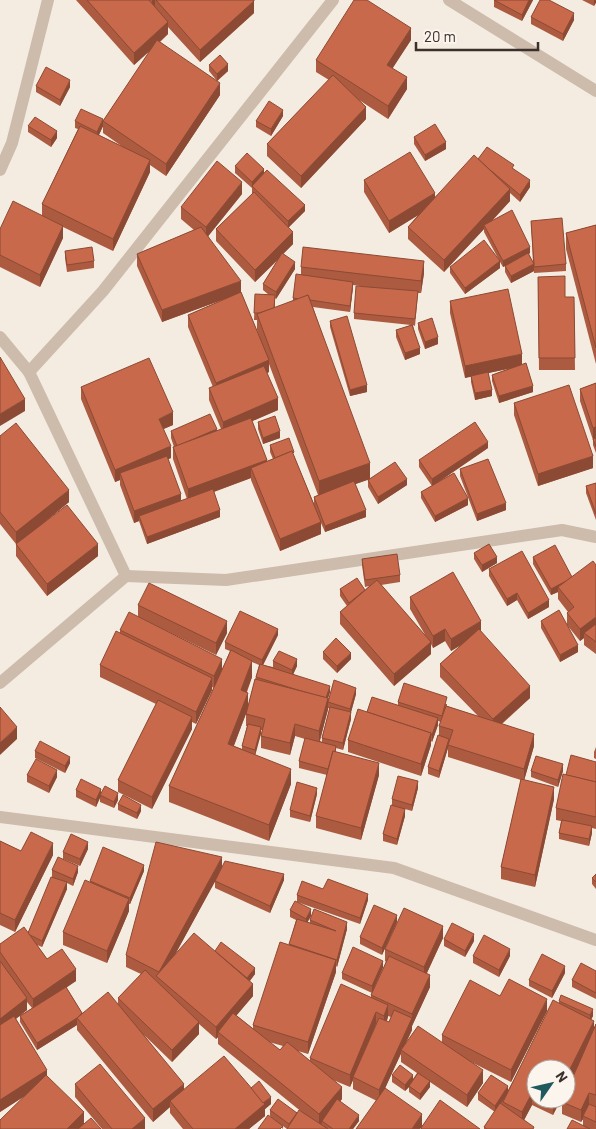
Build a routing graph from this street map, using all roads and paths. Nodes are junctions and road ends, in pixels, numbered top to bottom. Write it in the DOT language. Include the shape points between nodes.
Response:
graph roads {
  1 [pos="48,0"];
  2 [pos="333,0"];
  3 [pos="449,0"];
  4 [pos="596,92"];
  5 [pos="0,170"];
  6 [pos="0,337"];
  7 [pos="29,372"];
  8 [pos="596,537"];
  9 [pos="126,576"];
  10 [pos="0,682"];
  11 [pos="0,816"];
  12 [pos="596,940"];
  1 -- 5 [label="street" via="12,142"];
  2 -- 7 [label="street" via="103,291"];
  3 -- 4 [label="street"];
  6 -- 7 [label="street"];
  7 -- 9 [label="street"];
  8 -- 9 [label="street" via="562,530 226,580"];
  9 -- 10 [label="street"];
  11 -- 12 [label="street" via="394,868"];
}
